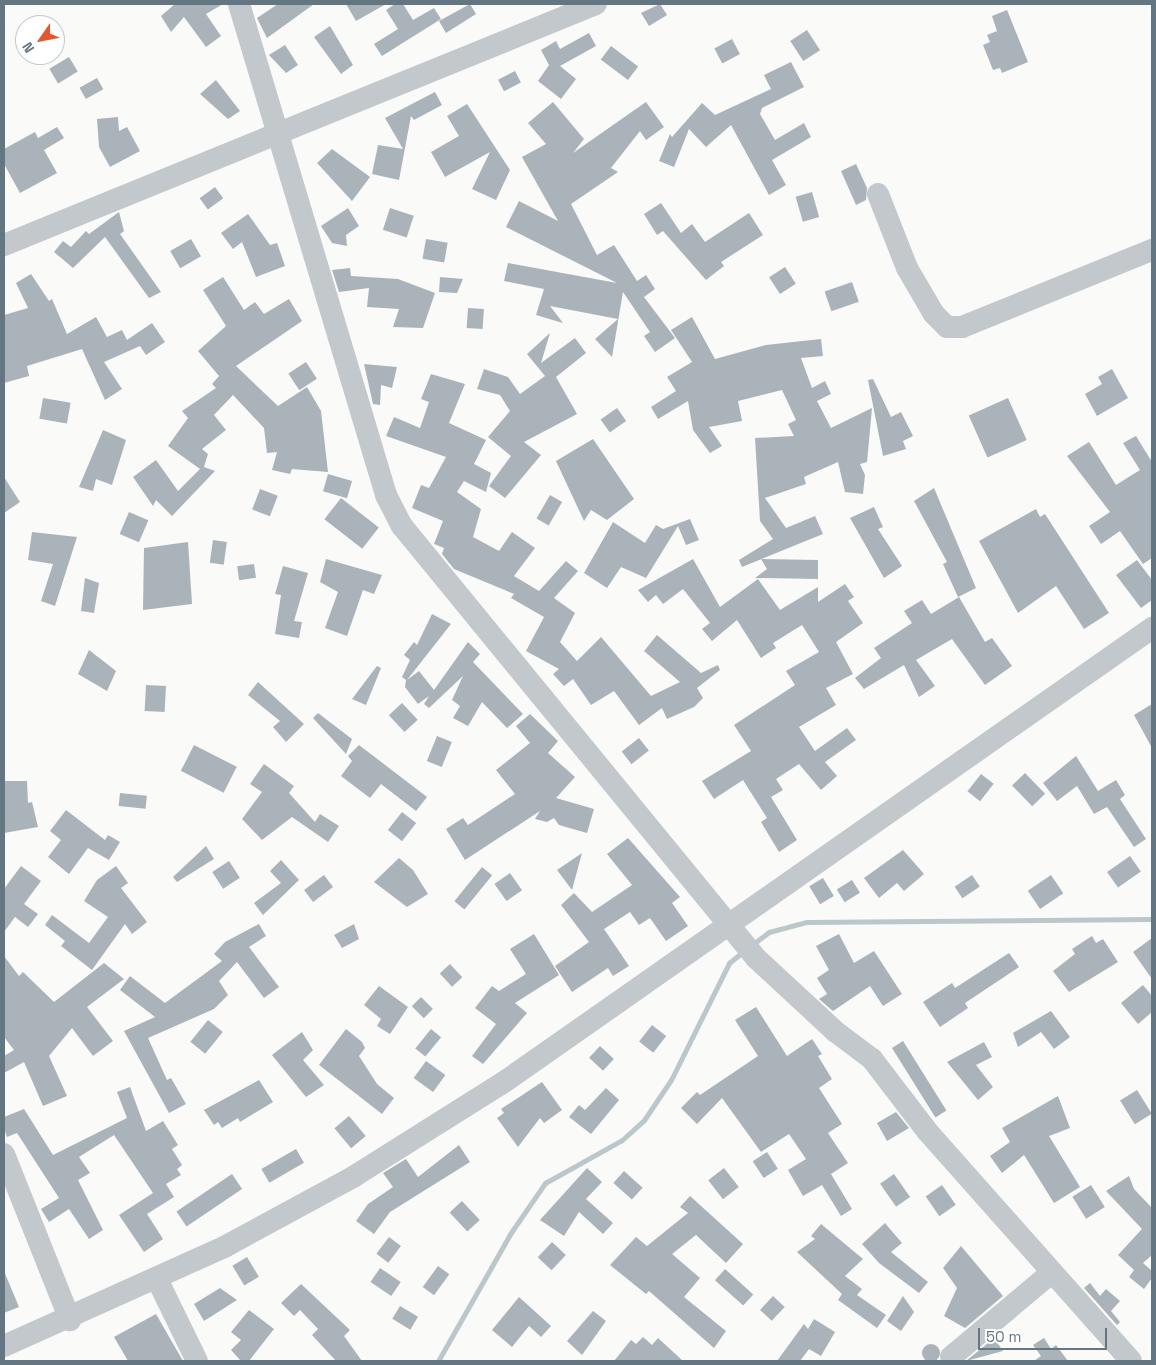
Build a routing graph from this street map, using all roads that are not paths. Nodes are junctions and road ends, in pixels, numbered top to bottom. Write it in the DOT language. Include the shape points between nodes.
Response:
graph roads {
  1 [pos="238,4"];
  2 [pos="596,4"];
  3 [pos="280,135"];
  4 [pos="878,194"];
  5 [pos="4,245"];
  6 [pos="1152,250"];
  7 [pos="1152,628"];
  8 [pos="734,929"];
  9 [pos="4,1154"];
  10 [pos="1050,1274"];
  11 [pos="157,1279"];
  12 [pos="70,1320"];
  13 [pos="4,1346"];
  14 [pos="951,1357"];
  15 [pos="197,1361"];
  16 [pos="1131,1361"];
  1 -- 3 [label="street"];
  2 -- 3 [label="street"];
  3 -- 5 [label="street"];
  3 -- 8 [label="street" via="330,313 393,511"];
  4 -- 6 [label="street" via="908,268 934,314 947,326 962,327"];
  7 -- 8 [label="street"];
  8 -- 10 [label="street" via="756,958 836,1032 872,1059 927,1131 994,1202"];
  8 -- 11 [label="street" via="354,1177"];
  9 -- 12 [label="street"];
  10 -- 14 [label="street"];
  10 -- 16 [label="street"];
  11 -- 12 [label="street"];
  11 -- 15 [label="street"];
  12 -- 13 [label="street"];
}
